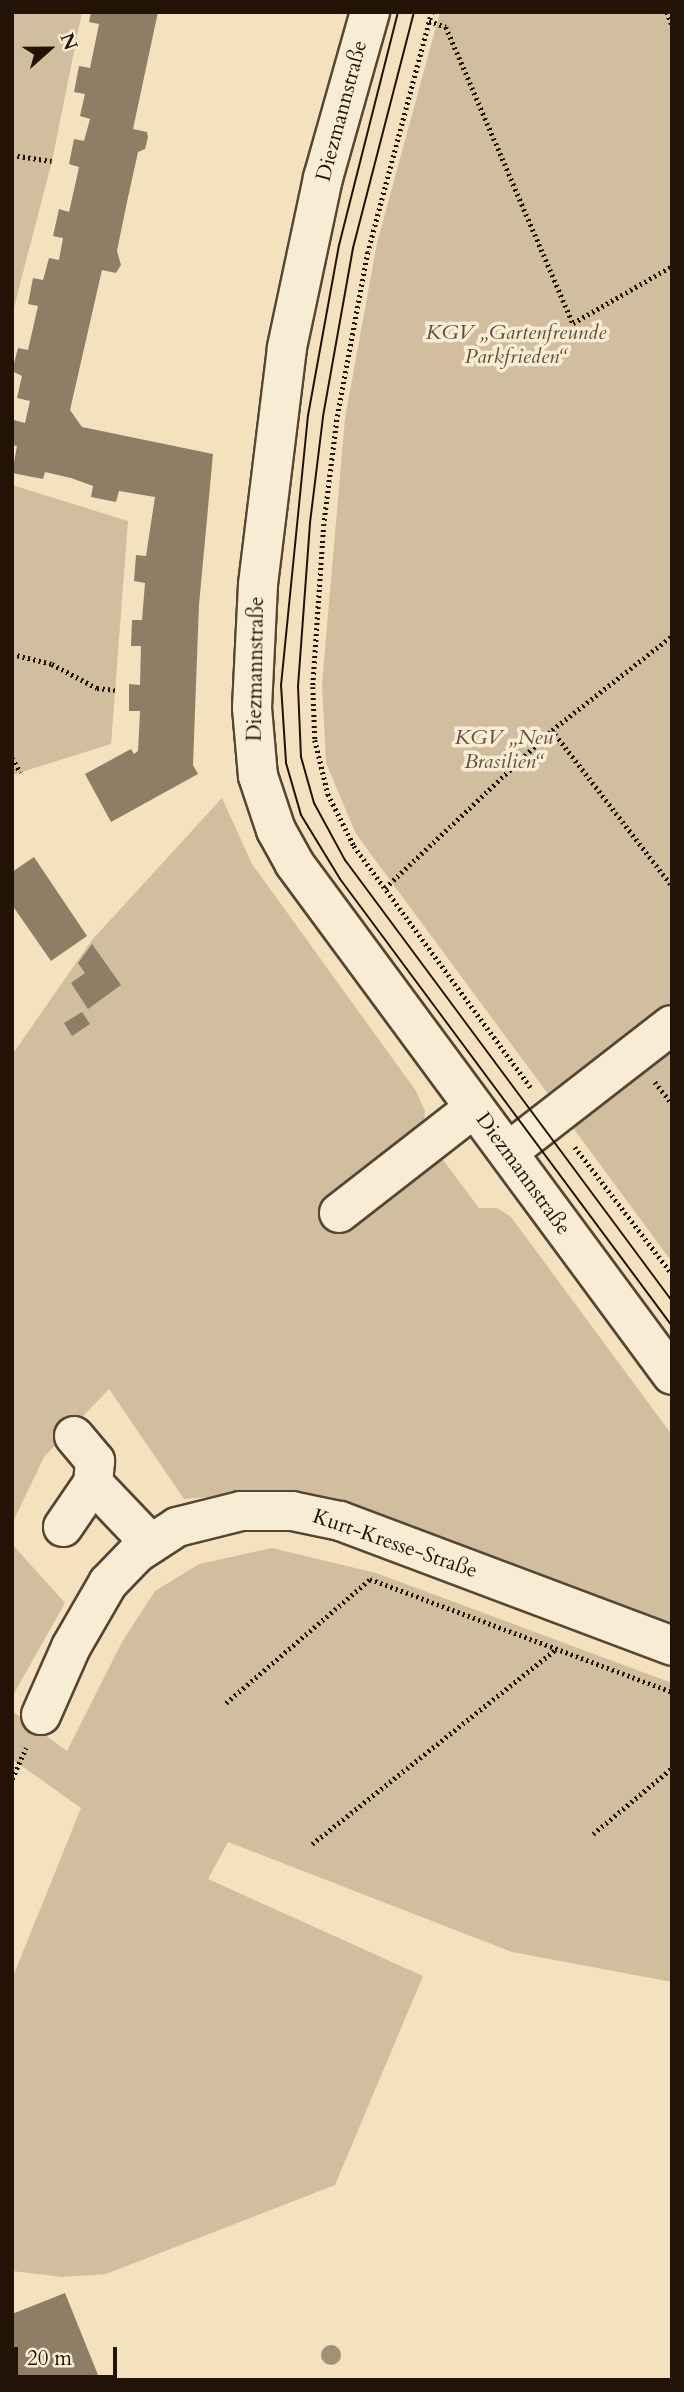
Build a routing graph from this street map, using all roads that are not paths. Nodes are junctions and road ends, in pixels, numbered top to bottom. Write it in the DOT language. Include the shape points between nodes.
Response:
graph roads {
  1 [pos="370,12"];
  2 [pos="672,1025"];
  3 [pos="474,1108"];
  4 [pos="508,1153"];
  5 [pos="339,1213"];
  6 [pos="672,1375"];
  7 [pos="74,1436"];
  8 [pos="93,1483"];
  9 [pos="63,1527"];
  10 [pos="151,1544"];
  11 [pos="672,1646"];
  12 [pos="41,1715"];
  1 -- 3 [label="street, Diezmannstraße" via="323,178 288,348 258,585 254,751 265,800 294,863"];
  2 -- 4 [label="street"];
  3 -- 4 [label="street, Diezmannstraße"];
  3 -- 5 [label="street"];
  4 -- 6 [label="street, Diezmannstraße"];
  7 -- 8 [label="street" via="95,1461"];
  8 -- 9 [label="street"];
  8 -- 10 [label="street"];
  10 -- 11 [label="street, Kurt-Kresse-Straße" via="177,1527 241,1511 292,1511 341,1521"];
  10 -- 12 [label="street, Kurt-Kresse-Straße" via="108,1583 71,1647"];
}
